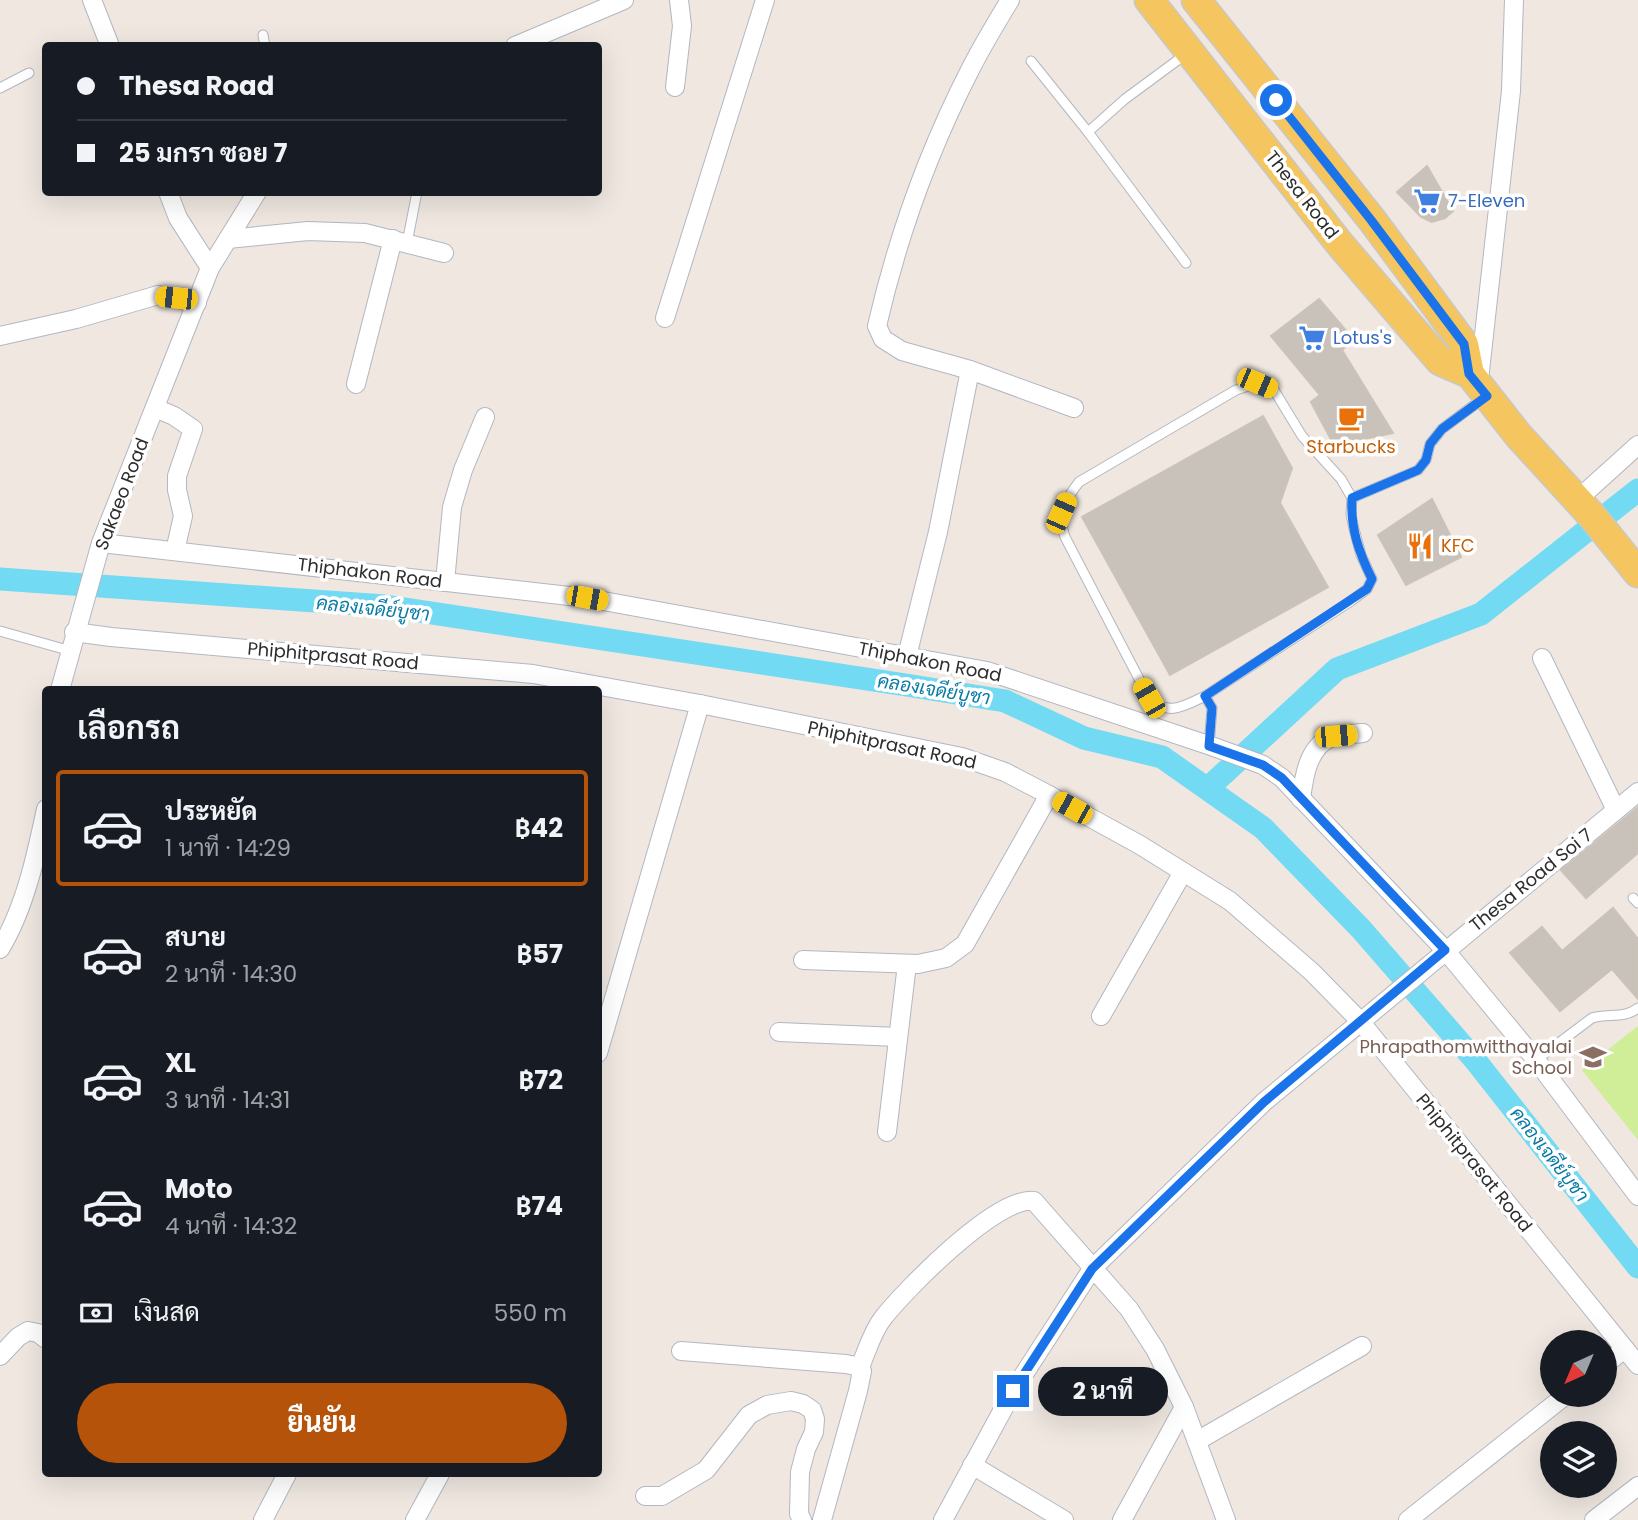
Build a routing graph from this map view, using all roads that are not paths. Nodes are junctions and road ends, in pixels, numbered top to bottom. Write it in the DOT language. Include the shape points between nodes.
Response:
graph roads {
  1 [pos="92,0"];
  2 [pos="624,0"];
  3 [pos="679,0"];
  4 [pos="765,0"];
  5 [pos="1010,0"];
  6 [pos="1149,0"];
  7 [pos="1196,0"];
  8 [pos="1514,0"];
  9 [pos="263,35"];
  10 [pos="108,42"];
  11 [pos="264,42"];
  12 [pos="524,42"];
  13 [pos="1190,51"];
  14 [pos="1031,61"];
  15 [pos="29,73"];
  16 [pos="675,87"];
  17 [pos="0,88"];
  18 [pos="1088,132"];
  19 [pos="170,196"];
  20 [pos="255,196"];
  21 [pos="416,196"];
  22 [pos="228,239"];
  23 [pos="400,241"];
  24 [pos="444,253"];
  25 [pos="1186,263"];
  26 [pos="209,268"];
  27 [pos="197,303"];
  28 [pos="665,318"];
  29 [pos="0,336"];
  30 [pos="970,370"];
  31 [pos="356,384"];
  32 [pos="1478,385"];
  33 [pos="155,408"];
  34 [pos="1074,408"];
  35 [pos="485,417"];
  36 [pos="1638,445"];
  37 [pos="1352,498"];
  38 [pos="1585,508"];
  39 [pos="99,551"];
  40 [pos="175,551"];
  41 [pos="1638,573"];
  42 [pos="445,582"];
  43 [pos="77,623"];
  44 [pos="0,631"];
  45 [pos="71,651"];
  46 [pos="907,656"];
  47 [pos="1542,658"];
  48 [pos="61,686"];
  49 [pos="599,686"];
  50 [pos="602,686"];
  51 [pos="1205,696"];
  52 [pos="699,704"];
  53 [pos="1363,733"];
  54 [pos="1212,746"];
  55 [pos="1638,792"];
  56 [pos="1049,795"];
  57 [pos="1301,799"];
  58 [pos="1616,810"];
  59 [pos="42,828"];
  60 [pos="1183,872"];
  61 [pos="0,949"];
  62 [pos="1445,950"];
  63 [pos="803,960"];
  64 [pos="907,964"];
  65 [pos="1636,1013"];
  66 [pos="1101,1016"];
  67 [pos="1360,1021"];
  68 [pos="779,1032"];
  69 [pos="898,1037"];
  70 [pos="602,1039"];
  71 [pos="1536,1060"];
  72 [pos="887,1132"];
  73 [pos="1638,1196"];
  74 [pos="1092,1269"];
  75 [pos="42,1336"];
  76 [pos="1362,1346"];
  77 [pos="1625,1349"];
  78 [pos="681,1351"];
  79 [pos="1617,1355"];
  80 [pos="0,1356"];
  81 [pos="1638,1365"];
  82 [pos="860,1367"];
  83 [pos="1184,1407"];
  84 [pos="1551,1407"];
  85 [pos="1197,1441"];
  86 [pos="972,1465"];
  87 [pos="286,1477"];
  88 [pos="438,1477"];
  89 [pos="1638,1486"];
  90 [pos="645,1496"];
  91 [pos="263,1520"];
  92 [pos="415,1520"];
  93 [pos="802,1520"];
  94 [pos="822,1520"];
  95 [pos="943,1520"];
  96 [pos="1065,1520"];
  97 [pos="1122,1520"];
  98 [pos="1227,1520"];
  99 [pos="1408,1520"];
  100 [pos="1594,1520"];
  1 -- 10 [label="street"];
  2 -- 12 [label="street"];
  3 -- 16 [label="street" via="682,26"];
  4 -- 28 [label="street"];
  5 -- 30 [label="street" via="970,70 935,146 877,326 880,336 902,351"];
  6 -- 13 [label="main road, Thesa Road"];
  7 -- 32 [label="main road, Thesa Road" via="1464,344"];
  8 -- 32 [label="street" via="1511,91"];
  9 -- 11 [label="lane"];
  13 -- 18 [label="lane"];
  13 -- 32 [label="main road, Thesa Road" via="1339,243 1440,361"];
  14 -- 18 [label="lane"];
  15 -- 17 [label="lane"];
  18 -- 25 [label="lane"];
  19 -- 26 [label="street"];
  20 -- 22 [label="street, Sakaeo Road"];
  21 -- 23 [label="lane"];
  22 -- 23 [label="street" via="308,231 365,233"];
  22 -- 26 [label="street, Sakaeo Road"];
  23 -- 24 [label="street"];
  23 -- 31 [label="street"];
  26 -- 27 [label="street, Sakaeo Road"];
  27 -- 29 [label="street" via="158,295"];
  27 -- 33 [label="street, Sakaeo Road"];
  30 -- 34 [label="street"];
  30 -- 46 [label="street" via="939,532"];
  32 -- 37 [label="lane" via="1430,444 1418,470"];
  32 -- 38 [label="main road, Thesa Road"];
  33 -- 39 [label="street, Sakaeo Road"];
  33 -- 40 [label="street" via="193,429 177,476 183,516"];
  35 -- 42 [label="street" via="452,507"];
  36 -- 38 [label="street"];
  37 -- 51 [label="lane" via="1354,529 1372,579 1367,589"];
  37 -- 51 [label="lane" via="1274,390 1257,383 1236,390 1079,482 1061,513 1061,527 1149,698 1166,709"];
  38 -- 41 [label="main road, Thesa Road"];
  39 -- 40 [label="street, Thiphakon Road"];
  39 -- 43 [label="street, Sakaeo Road"];
  40 -- 42 [label="street, Thiphakon Road"];
  42 -- 46 [label="street, Thiphakon Road" via="587,598"];
  43 -- 45 [label="street, Sakaeo Road"];
  43 -- 49 [label="street, Phiphitprasat Road" via="111,637 533,674"];
  44 -- 45 [label="lane"];
  45 -- 48 [label="street, Sakaeo Road"];
  46 -- 54 [label="street, Thiphakon Road" via="987,671"];
  47 -- 58 [label="street"];
  50 -- 52 [label="street, Phiphitprasat Road"];
  51 -- 54 [label="lane" via="1212,708"];
  52 -- 56 [label="street, Phiphitprasat Road" via="962,757"];
  52 -- 70 [label="street"];
  53 -- 57 [label="street" via="1336,736 1319,747 1304,773"];
  54 -- 57 [label="street, Thiphakon Road" via="1263,765"];
  55 -- 58 [label="street, Thesa Road Soi 7"];
  56 -- 60 [label="street, Phiphitprasat Road"];
  56 -- 64 [label="street" via="965,944 946,958"];
  57 -- 62 [label="street, Thiphakon Road"];
  58 -- 62 [label="street, Thesa Road Soi 7"];
  59 -- 61 [label="street" via="24,895"];
  60 -- 66 [label="street"];
  60 -- 67 [label="street, Phiphitprasat Road" via="1230,901"];
  62 -- 67 [label="street, Thesa Road Soi 7"];
  62 -- 71 [label="street, Thiphakon Road"];
  63 -- 64 [label="street"];
  64 -- 69 [label="street"];
  65 -- 71 [label="lane" via="1592,1018"];
  67 -- 74 [label="street, Thesa Road Soi 7" via="1264,1102"];
  67 -- 77 [label="street, Phiphitprasat Road"];
  68 -- 69 [label="street"];
  69 -- 72 [label="street"];
  71 -- 73 [label="street, Thiphakon Road"];
  74 -- 82 [label="street" via="1034,1201 1026,1200 965,1234 883,1319"];
  74 -- 83 [label="street" via="1129,1309"];
  74 -- 86 [label="street, Thesa Road Soi 7" via="1013,1391"];
  75 -- 80 [label="street" via="28,1331"];
  76 -- 85 [label="street"];
  77 -- 79 [label="street"];
  77 -- 81 [label="street, Phiphitprasat Road"];
  78 -- 82 [label="street"];
  82 -- 94 [label="street" via="858,1391"];
  83 -- 85 [label="street"];
  83 -- 97 [label="street"];
  84 -- 99 [label="street"];
  85 -- 98 [label="street"];
  86 -- 95 [label="street, Thesa Road Soi 7"];
  86 -- 96 [label="street"];
  87 -- 91 [label="street"];
  88 -- 92 [label="street"];
  89 -- 100 [label="street"];
  90 -- 93 [label="street" via="662,1496 706,1469 748,1415 767,1405 791,1401 812,1410 815,1419 800,1472"];
}
